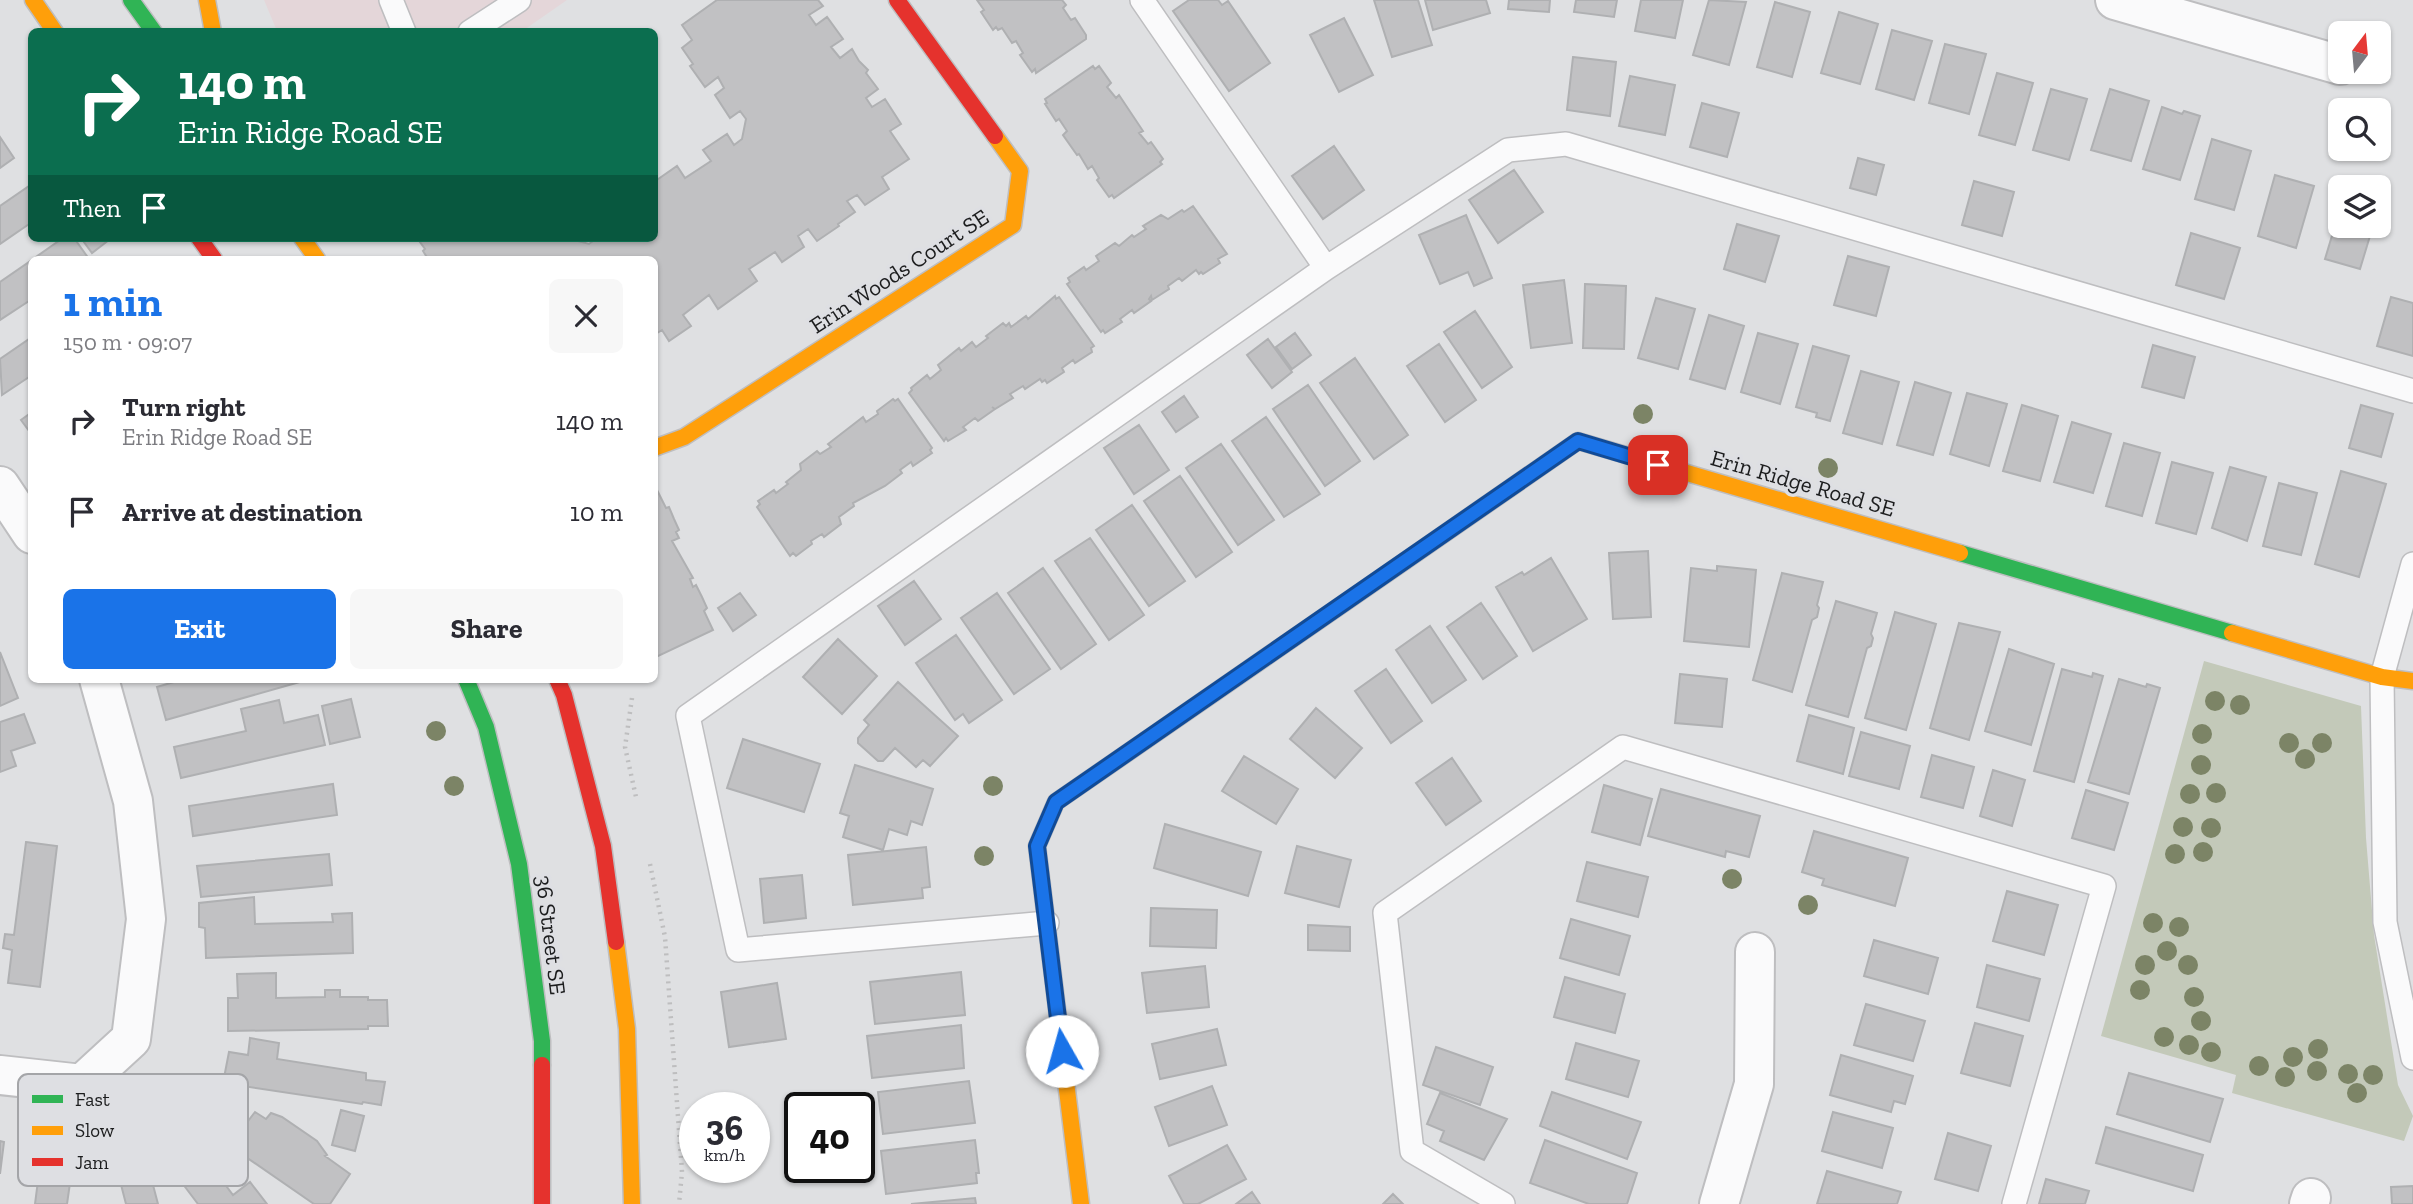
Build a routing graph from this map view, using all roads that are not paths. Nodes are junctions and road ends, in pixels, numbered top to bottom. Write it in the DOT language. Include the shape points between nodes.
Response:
graph roads {
  1 [pos="33,0"];
  2 [pos="131,0"];
  3 [pos="207,0"];
  4 [pos="391,0"];
  5 [pos="519,0"];
  6 [pos="897,0"];
  7 [pos="1142,0"];
  8 [pos="2115,0"];
  9 [pos="52,28"];
  10 [pos="151,28"];
  11 [pos="212,28"];
  12 [pos="402,28"];
  13 [pos="476,28"];
  14 [pos="2328,62"];
  15 [pos="1326,268"];
  16 [pos="2413,391"];
  17 [pos="658,447"];
  18 [pos="0,486"];
  19 [pos="28,528"];
  20 [pos="2413,564"];
  21 [pos="2382,677"];
  22 [pos="2413,681"];
  23 [pos="100,683"];
  24 [pos="468,683"];
  25 [pos="559,683"];
  26 [pos="1047,923"];
  27 [pos="1755,952"];
  28 [pos="2413,1058"];
  29 [pos="93,1074"];
  30 [pos="0,1075"];
  31 [pos="18,1077"];
  32 [pos="542,1204"];
  33 [pos="632,1204"];
  34 [pos="1081,1204"];
  35 [pos="1503,1204"];
  36 [pos="1719,1204"];
  37 [pos="2014,1204"];
  1 -- 9 [label="street"];
  2 -- 10 [label="street"];
  3 -- 11 [label="street"];
  4 -- 12 [label="lane"];
  5 -- 13 [label="lane"];
  6 -- 17 [label="street, Erin Woods Court SE" via="1020,171 1013,225 684,437"];
  7 -- 15 [label="lane"];
  8 -- 14 [label="street"];
  15 -- 16 [label="lane" via="1508,150 1566,144"];
  15 -- 26 [label="lane" via="688,716 738,950"];
  18 -- 19 [label="street"];
  20 -- 21 [label="lane"];
  21 -- 22 [label="street, Erin Ridge Road SE"];
  21 -- 26 [label="street, Erin Ridge Road SE" via="1578,441 1056,802 1037,846"];
  21 -- 28 [label="lane" via="2385,922"];
  23 -- 29 [label="street" via="133,802 146,919 131,1039"];
  24 -- 32 [label="street, 36 Street SE" via="486,727 519,864 542,1041"];
  25 -- 33 [label="street" via="603,846 627,1029"];
  26 -- 34 [label="street, Erin Ridge Road SE"];
  27 -- 36 [label="street" via="1754,1084"];
  30 -- 31 [label="street"];
  35 -- 37 [label="lane" via="1412,1152 1385,913 1623,747 2104,886"];
}
